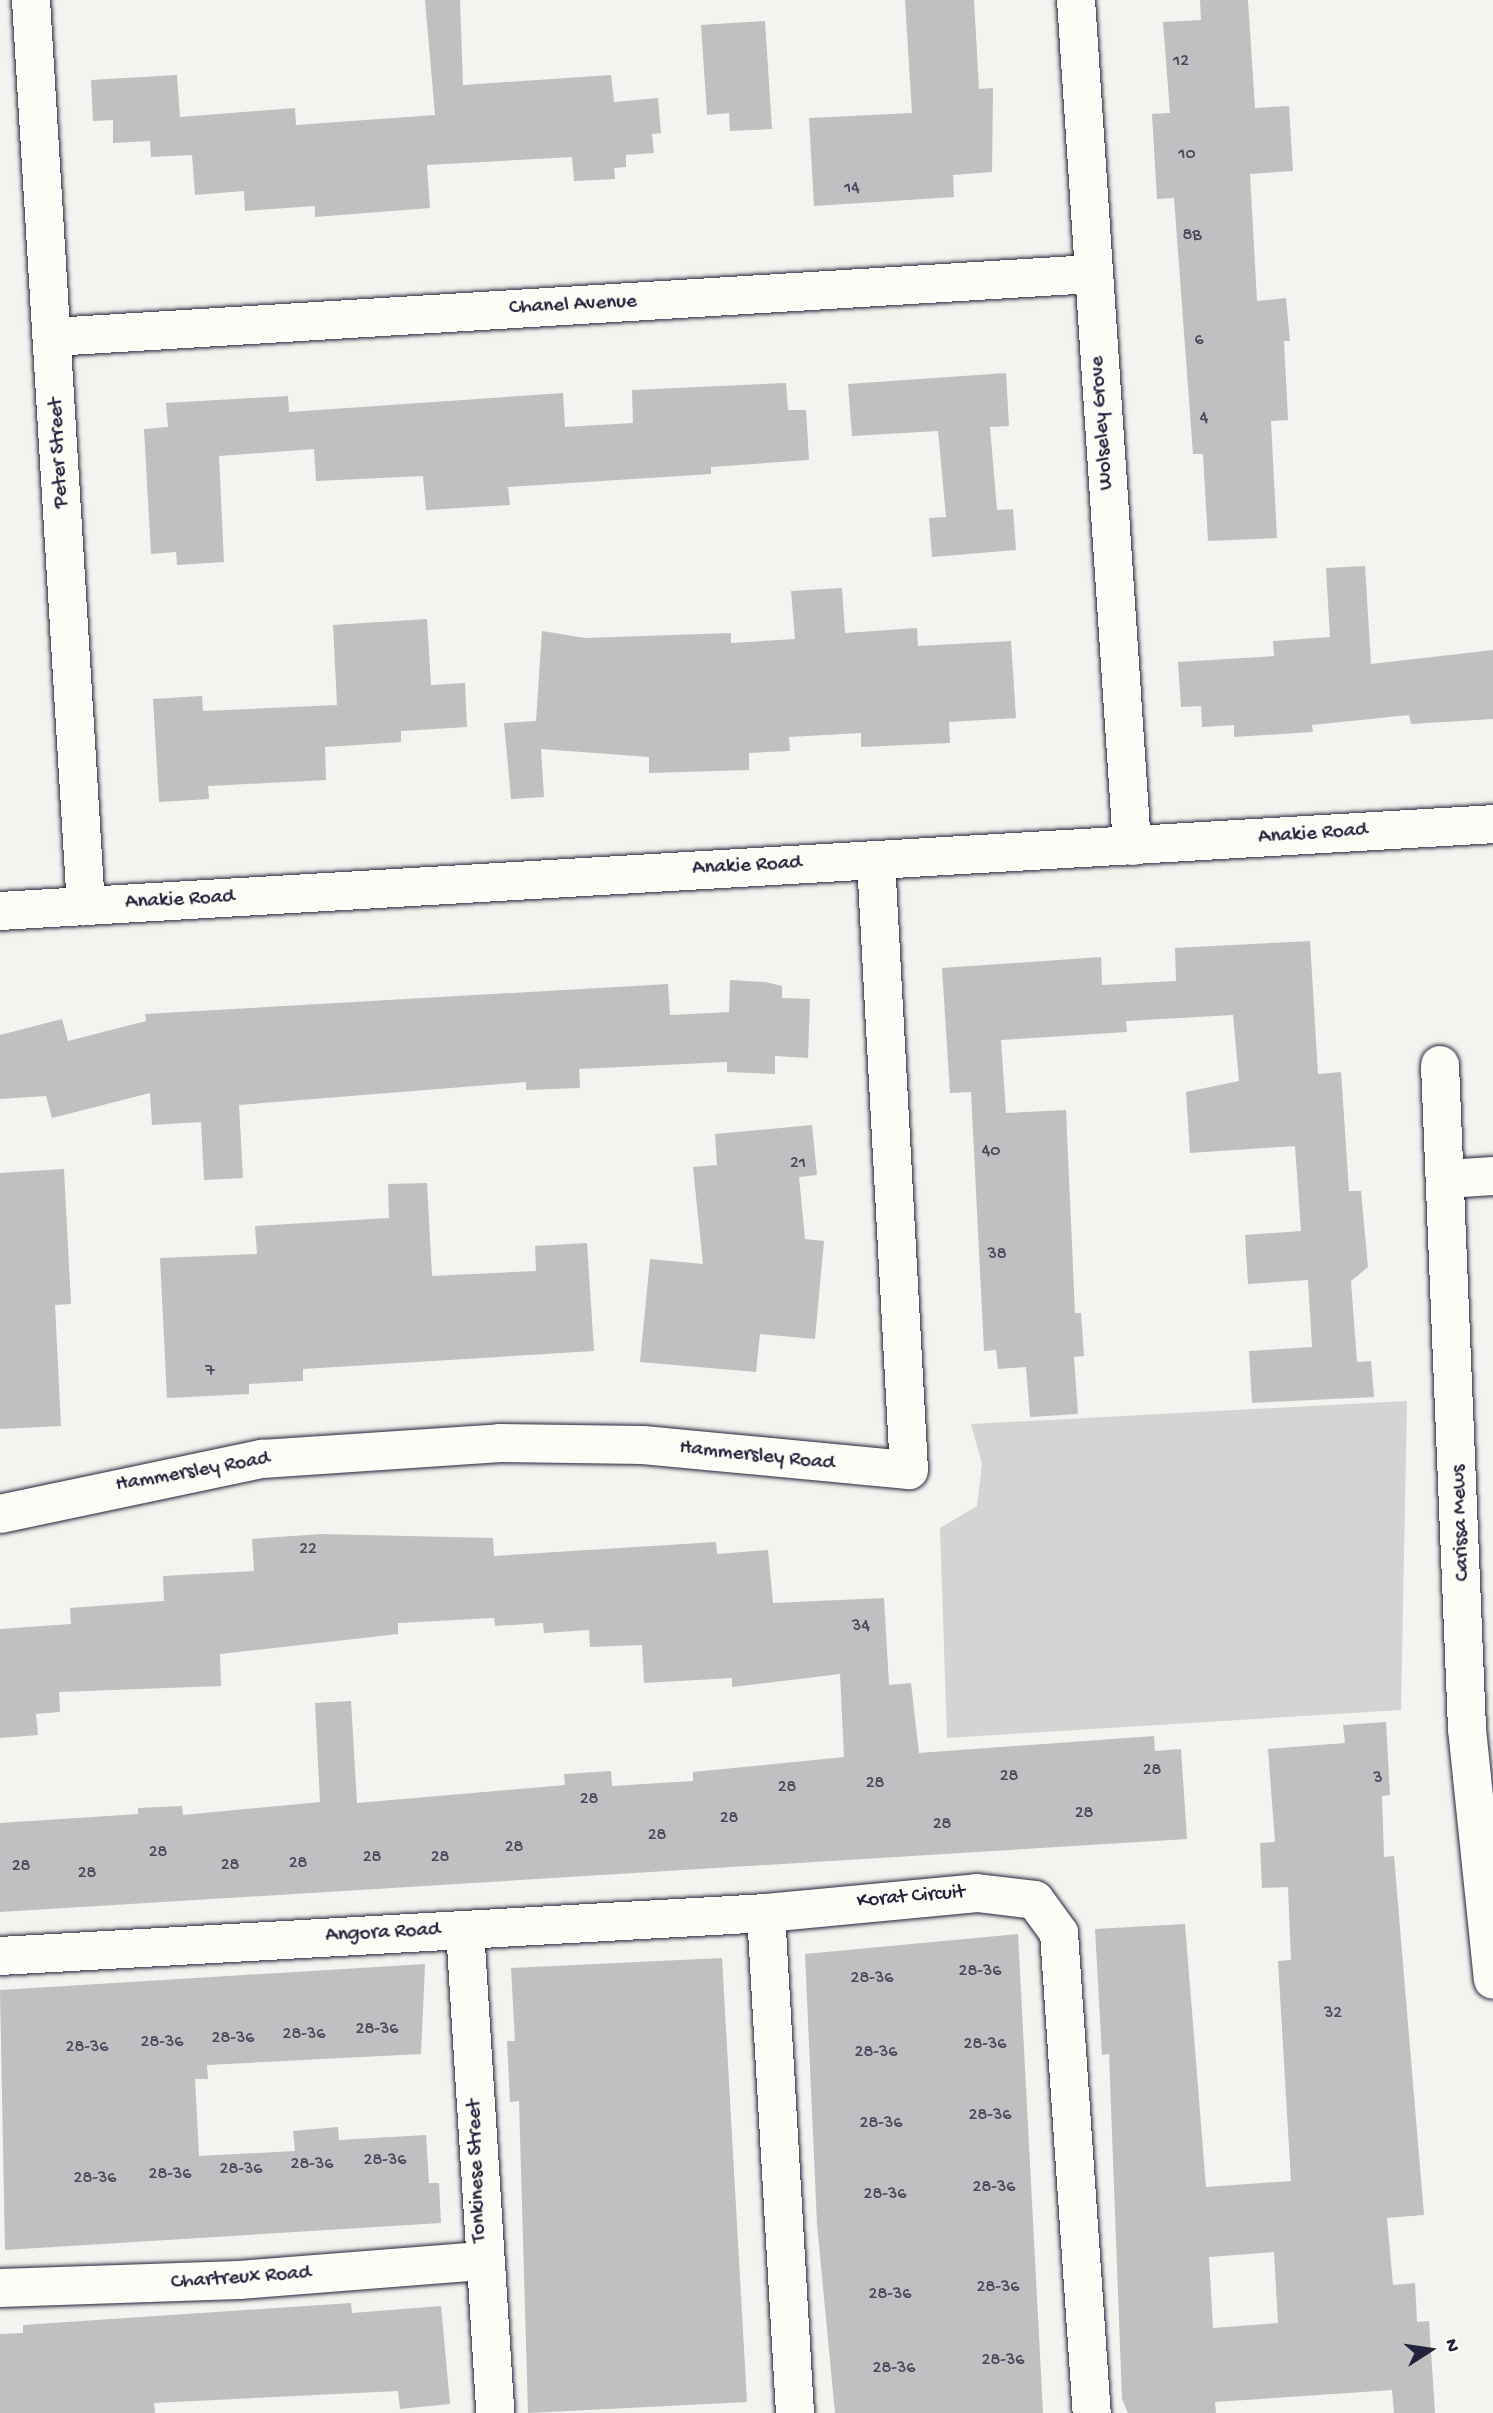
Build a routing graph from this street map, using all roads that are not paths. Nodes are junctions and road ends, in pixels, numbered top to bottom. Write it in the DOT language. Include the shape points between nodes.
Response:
graph roads {
  1 [pos="32,0"];
  2 [pos="1076,0"];
  3 [pos="1092,274"];
  4 [pos="53,337"];
  5 [pos="1493,824"];
  6 [pos="1132,846"];
  7 [pos="876,860"];
  8 [pos="86,906"];
  9 [pos="0,911"];
  10 [pos="1440,1065"];
  11 [pos="1493,1176"];
  12 [pos="1447,1179"];
  13 [pos="0,1514"];
  14 [pos="1479,1616"];
  15 [pos="766,1913"];
  16 [pos="465,1930"];
  17 [pos="0,1956"];
  18 [pos="1493,1980"];
  19 [pos="481,2261"];
  20 [pos="0,2288"];
  21 [pos="495,2413"];
  22 [pos="795,2413"];
  23 [pos="1092,2413"];
  1 -- 4 [label="street, Peter Street"];
  2 -- 3 [label="street, Wolseley Grove"];
  3 -- 4 [label="street, Chanel Avenue"];
  3 -- 6 [label="street, Wolseley Grove"];
  4 -- 8 [label="street, Peter Street"];
  5 -- 6 [label="street, Anakie Road"];
  6 -- 7 [label="street, Anakie Road"];
  7 -- 8 [label="street, Anakie Road"];
  7 -- 13 [label="street, Hammersley Road" via="909,1470 643,1446 500,1443 262,1459"];
  8 -- 9 [label="street, Anakie Road"];
  10 -- 12 [label="street, Carissa Mews"];
  11 -- 12 [label="street"];
  12 -- 14 [label="street, Carissa Mews"];
  14 -- 18 [label="street, Carissa Mews" via="1466,1729"];
  15 -- 16 [label="street, Angora Road"];
  15 -- 22 [label="street"];
  15 -- 23 [label="street, Korat Circuit" via="977,1893 1035,1900 1051,1916 1059,1933"];
  16 -- 17 [label="street, Angora Road"];
  16 -- 19 [label="street, Tonkinese Street"];
  19 -- 20 [label="street, Chartreux Road" via="239,2280"];
  19 -- 21 [label="street, Tonkinese Street"];
}
